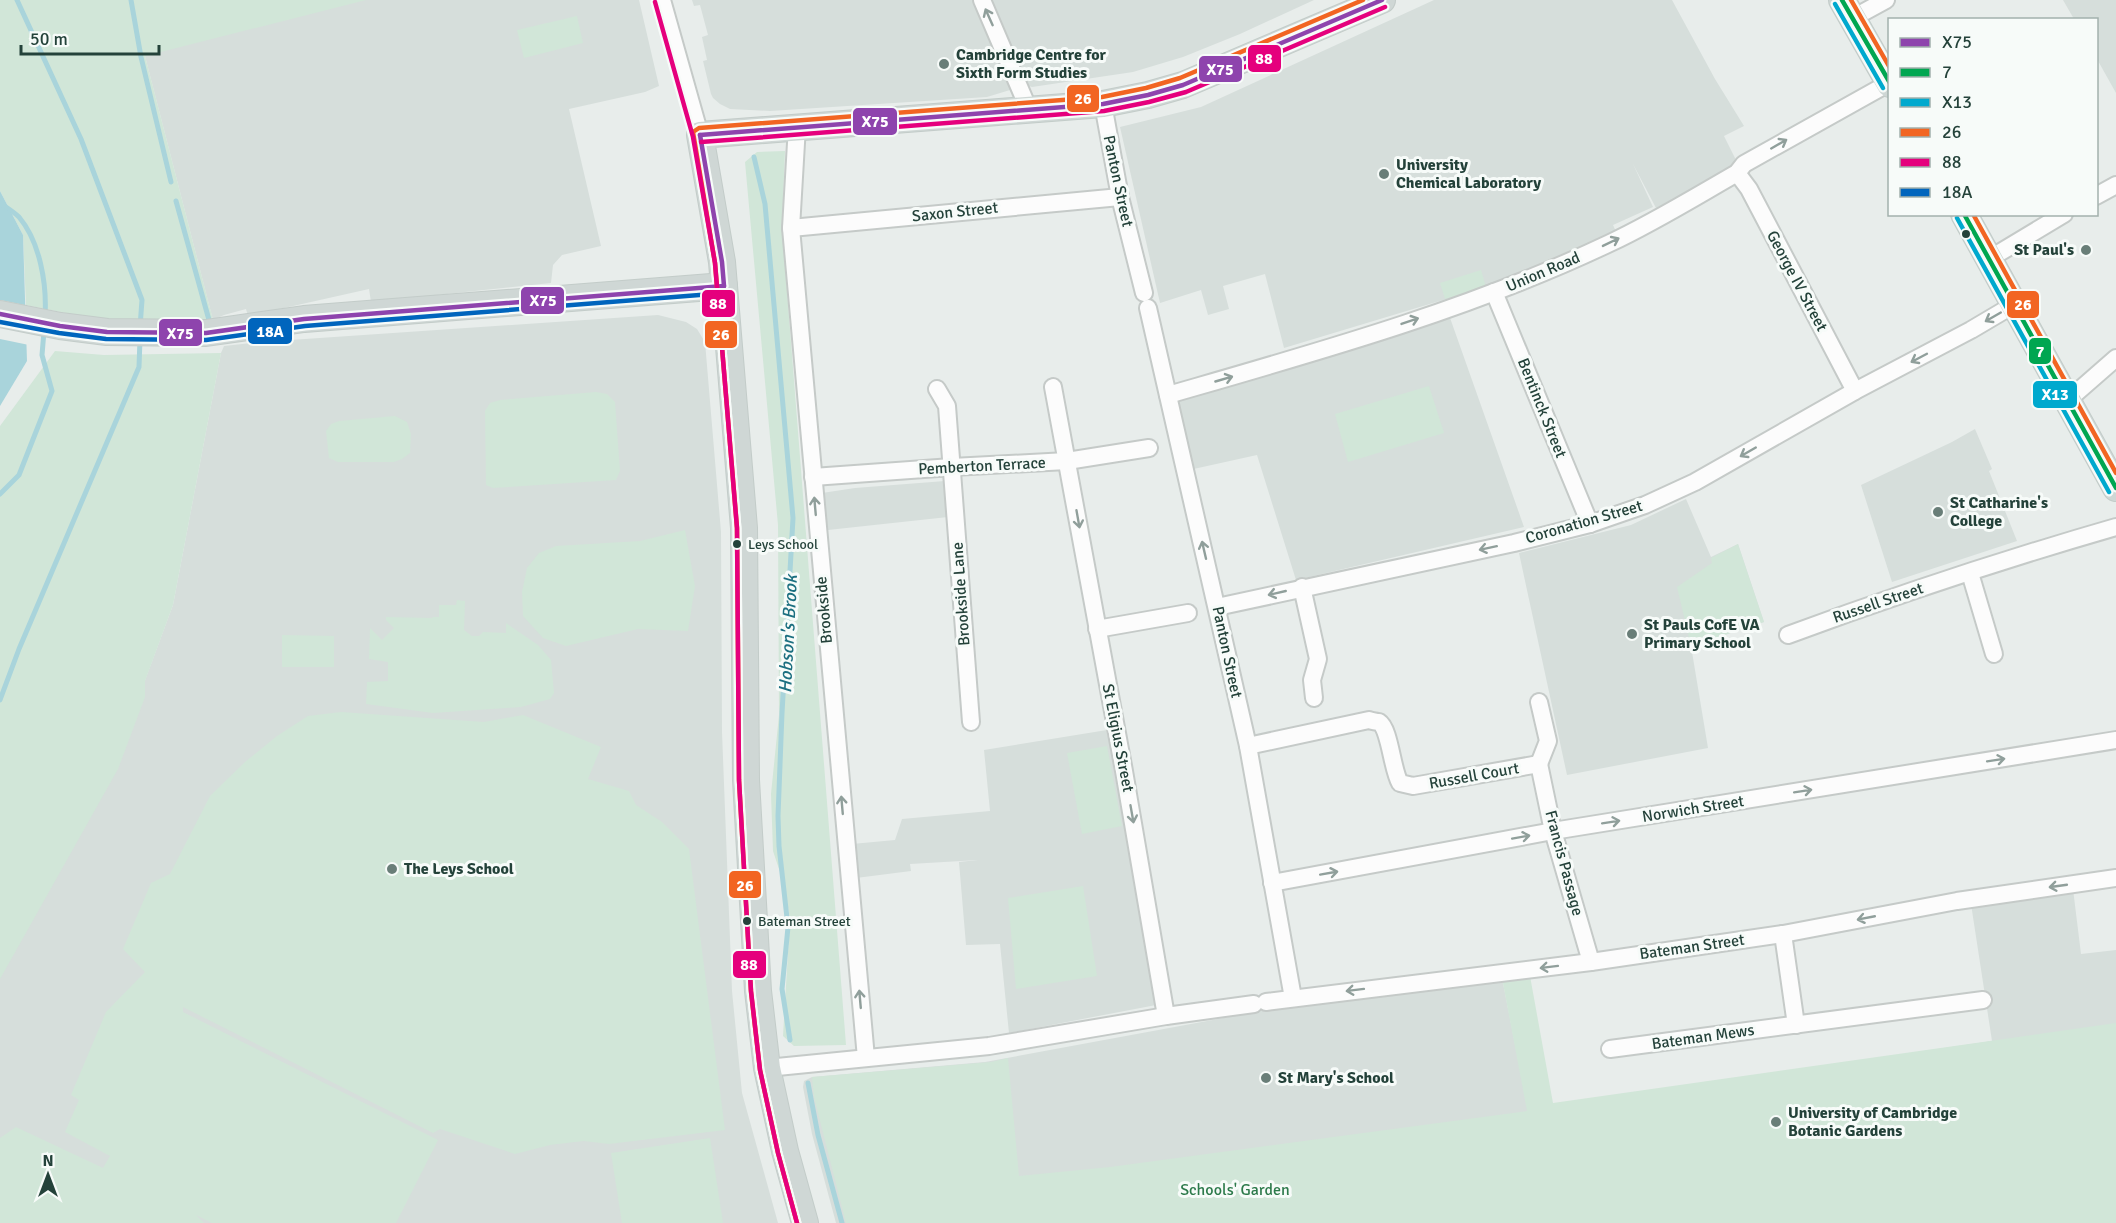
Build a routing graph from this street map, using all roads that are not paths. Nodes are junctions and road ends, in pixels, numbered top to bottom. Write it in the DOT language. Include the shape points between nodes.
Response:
graph roads {
  1 [pos="662,0"];
  2 [pos="982,0"];
  3 [pos="1382,0"];
  4 [pos="1886,0"];
  5 [pos="1848,9"];
  6 [pos="1888,81"];
  7 [pos="1888,84"];
  8 [pos="1103,104"];
  9 [pos="1029,110"];
  10 [pos="797,126"];
  11 [pos="700,135"];
  12 [pos="1737,173"];
  13 [pos="2116,185"];
  14 [pos="2098,195"];
  15 [pos="1120,196"];
  16 [pos="1965,216"];
  17 [pos="2061,216"];
  18 [pos="791,228"];
  19 [pos="1989,259"];
  20 [pos="724,286"];
  21 [pos="1494,292"];
  22 [pos="2015,304"];
  23 [pos="0,314"];
  24 [pos="2116,358"];
  25 [pos="1053,387"];
  26 [pos="937,389"];
  27 [pos="1855,391"];
  28 [pos="1168,395"];
  29 [pos="2068,400"];
  30 [pos="1149,448"];
  31 [pos="1067,461"];
  32 [pos="952,467"];
  33 [pos="2113,472"];
  34 [pos="813,477"];
  35 [pos="1590,524"];
  36 [pos="2116,526"];
  37 [pos="1970,573"];
  38 [pos="1302,587"];
  39 [pos="1217,607"];
  40 [pos="1188,613"];
  41 [pos="1097,629"];
  42 [pos="1788,635"];
  43 [pos="1994,654"];
  44 [pos="1314,698"];
  45 [pos="1539,702"];
  46 [pos="970,722"];
  47 [pos="2116,740"];
  48 [pos="1248,746"];
  49 [pos="1539,764"];
  50 [pos="1553,831"];
  51 [pos="2116,878"];
  52 [pos="1272,883"];
  53 [pos="1783,934"];
  54 [pos="1591,962"];
  55 [pos="1293,998"];
  56 [pos="1983,999"];
  57 [pos="1166,1016"];
  58 [pos="1796,1024"];
  59 [pos="1610,1049"];
  60 [pos="866,1058"];
  61 [pos="767,1068"];
  62 [pos="805,1223"];
  1 -- 11 [label="street"];
  9 -- 2 [label="street, one-way"];
  3 -- 8 [label="main road" via="1183,85"];
  4 -- 5 [label="street"];
  5 -- 6 [label="main road"];
  12 -- 7 [label="street, Union Road, one-way" via="1744,164"];
  8 -- 9 [label="main road"];
  8 -- 15 [label="street, Panton Street"];
  9 -- 10 [label="main road"];
  10 -- 11 [label="main road"];
  10 -- 18 [label="street, Brookside"];
  11 -- 20 [label="main road"];
  21 -- 12 [label="street, Union Road, one-way" via="1611,243"];
  12 -- 27 [label="street, George IV Street"];
  13 -- 14 [label="street"];
  15 -- 18 [label="street, Saxon Street"];
  15 -- 28 [label="street, Panton Street"];
  16 -- 19 [label="main road"];
  17 -- 19 [label="street"];
  18 -- 34 [label="street, Brookside"];
  19 -- 22 [label="main road"];
  20 -- 23 [label="main road" via="304,319 206,333 118,333"];
  20 -- 61 [label="main road" via="744,528 747,780 758,991"];
  28 -- 21 [label="street, Union Road, one-way"];
  21 -- 35 [label="street, Bentinck Street"];
  22 -- 27 [label="street, Coronation Street, one-way"];
  22 -- 29 [label="main road"];
  24 -- 29 [label="street"];
  25 -- 31 [label="street, St Eligius Street"];
  26 -- 32 [label="street, Brookside Lane" via="947,406"];
  27 -- 35 [label="street, Coronation Street, one-way" via="1695,482"];
  39 -- 28 [label="street, Panton Street, one-way"];
  29 -- 33 [label="main road"];
  30 -- 31 [label="street, Pemberton Terrace"];
  31 -- 32 [label="street, Pemberton Terrace"];
  31 -- 41 [label="street, St Eligius Street, one-way"];
  32 -- 34 [label="street, Pemberton Terrace"];
  32 -- 46 [label="street, Brookside Lane"];
  60 -- 34 [label="street, Brookside, one-way"];
  35 -- 38 [label="street, Coronation Street, one-way"];
  36 -- 37 [label="street, Russell Street"];
  37 -- 42 [label="street, Russell Street"];
  37 -- 43 [label="street"];
  38 -- 39 [label="street, Coronation Street, one-way"];
  38 -- 44 [label="street" via="1318,659 1312,680"];
  39 -- 48 [label="street, Panton Street"];
  40 -- 41 [label="street"];
  41 -- 57 [label="street, St Eligius Street, one-way"];
  45 -- 49 [label="street, Russell Court" via="1548,741"];
  50 -- 47 [label="street, Norwich Street, one-way"];
  48 -- 49 [label="street, Russell Court" via="1369,720 1385,728 1400,783 1413,786"];
  48 -- 52 [label="street, Panton Street"];
  49 -- 50 [label="street, Francis Passage"];
  52 -- 50 [label="street, Norwich Street, one-way"];
  50 -- 54 [label="street, Francis Passage"];
  51 -- 53 [label="street, Bateman Street, one-way" via="1957,901"];
  52 -- 55 [label="street, Panton Street"];
  53 -- 54 [label="street, Bateman Street"];
  53 -- 58 [label="street"];
  54 -- 55 [label="street, Bateman Street, one-way"];
  55 -- 57 [label="street, Bateman Street"];
  56 -- 58 [label="street, Bateman Mews"];
  57 -- 60 [label="street, Bateman Street" via="989,1046"];
  58 -- 59 [label="street, Bateman Mews"];
  60 -- 61 [label="street, Bateman Street"];
  61 -- 62 [label="main road"];
}
